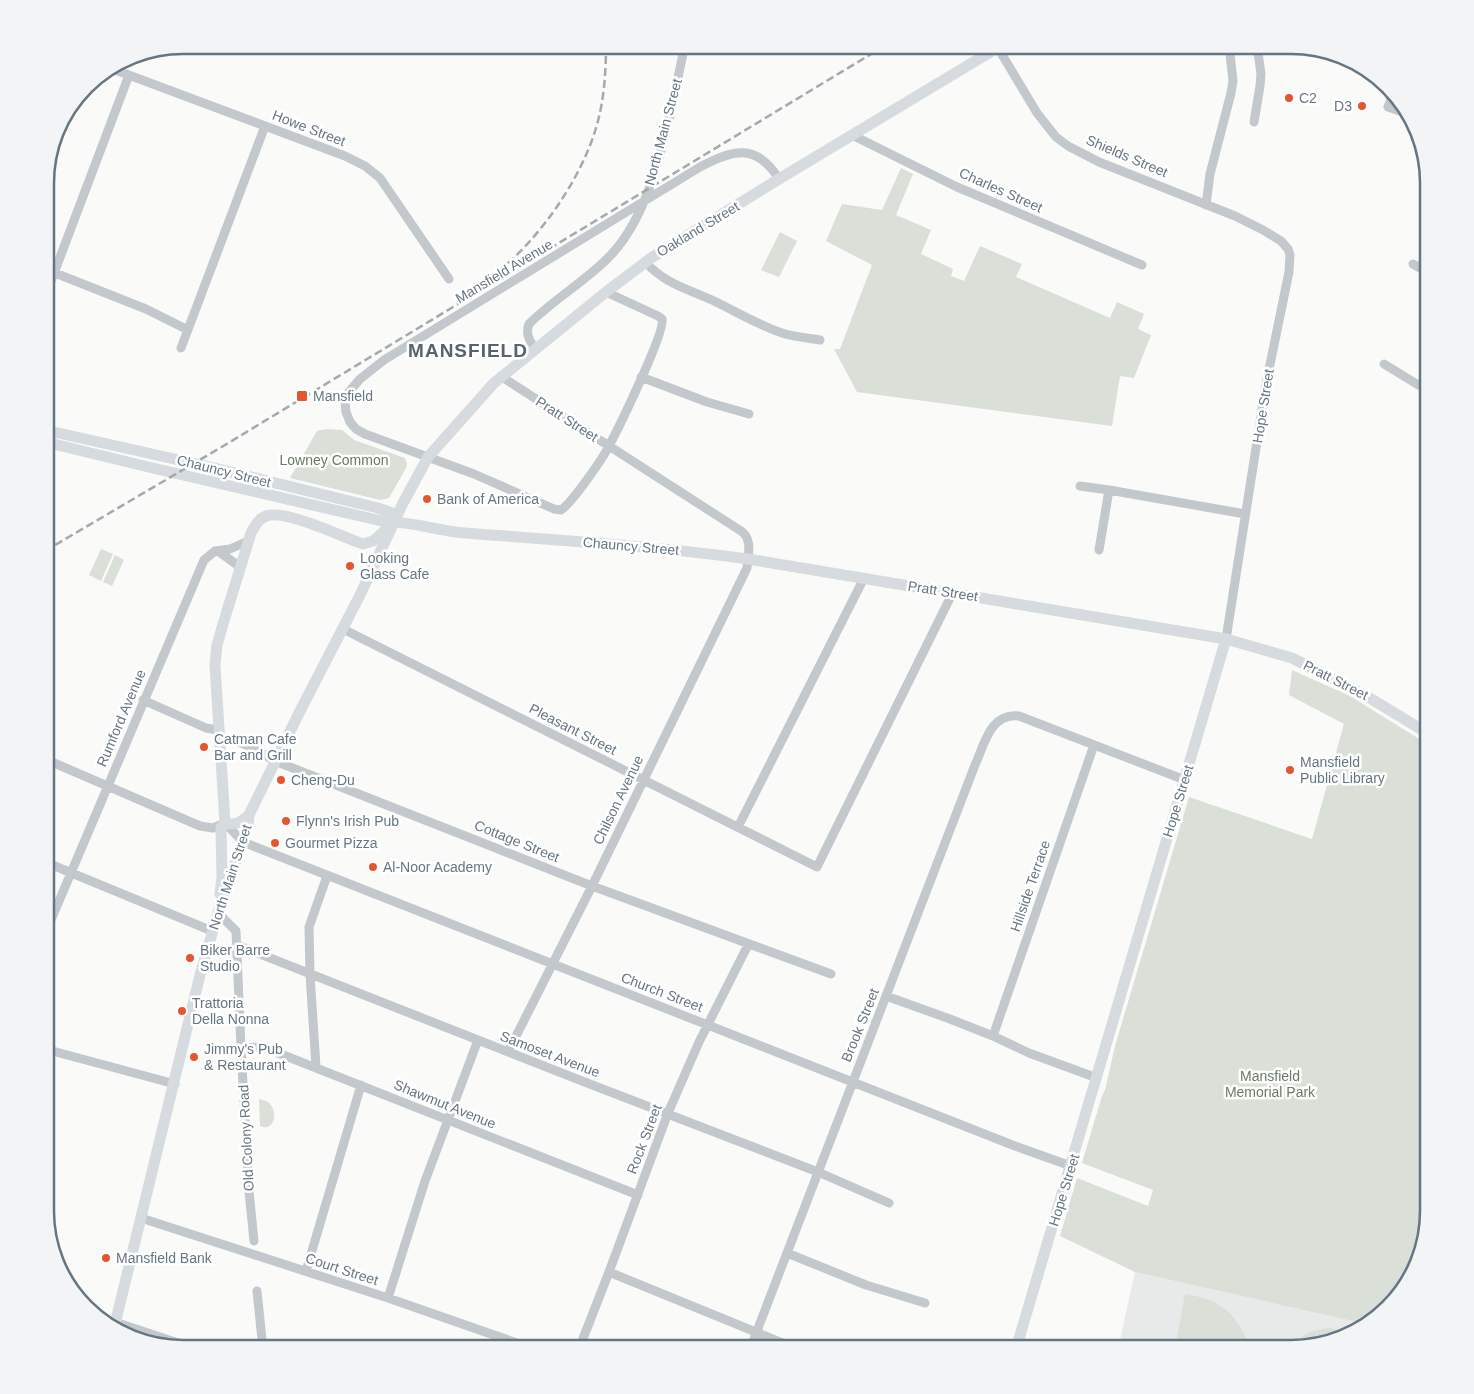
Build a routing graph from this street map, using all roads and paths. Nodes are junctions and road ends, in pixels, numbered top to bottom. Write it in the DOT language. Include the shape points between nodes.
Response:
graph roads {
  1 [pos="683,54"];
  2 [pos="988,54"];
  3 [pos="1004,54"];
  4 [pos="1230,54"];
  5 [pos="1258,54"];
  6 [pos="118,71"];
  7 [pos="129,76"];
  8 [pos="1391,100"];
  9 [pos="1399,111"];
  10 [pos="1254,122"];
  11 [pos="265,126"];
  12 [pos="852,135"];
  13 [pos="779,179"];
  14 [pos="1206,204"];
  15 [pos="1284,244"];
  16 [pos="645,262"];
  17 [pos="1412,264"];
  18 [pos="1142,266"];
  19 [pos="1420,268"];
  20 [pos="54,273"];
  21 [pos="448,279"];
  22 [pos="606,292"];
  23 [pos="188,330"];
  24 [pos="820,340"];
  25 [pos="181,348"];
  26 [pos="535,349"];
  27 [pos="1384,364"];
  28 [pos="641,376"];
  29 [pos="502,377"];
  30 [pos="1420,386"];
  31 [pos="749,414"];
  32 [pos="54,432"];
  33 [pos="54,444"];
  34 [pos="609,446"];
  35 [pos="428,457"];
  36 [pos="1080,486"];
  37 [pos="1109,490"];
  38 [pos="1246,514"];
  39 [pos="395,521"];
  40 [pos="248,541"];
  41 [pos="363,544"];
  42 [pos="218,550"];
  43 [pos="1099,550"];
  44 [pos="748,558"];
  45 [pos="240,569"];
  46 [pos="368,577"];
  47 [pos="864,578"];
  48 [pos="952,594"];
  49 [pos="343,629"];
  50 [pos="1226,639"];
  51 [pos="143,700"];
  52 [pos="1420,729"];
  53 [pos="218,730"];
  54 [pos="219,742"];
  55 [pos="1094,745"];
  56 [pos="275,761"];
  57 [pos="54,764"];
  58 [pos="643,780"];
  59 [pos="1185,780"];
  60 [pos="107,785"];
  61 [pos="249,815"];
  62 [pos="224,823"];
  63 [pos="738,827"];
  64 [pos="243,842"];
  65 [pos="54,865"];
  66 [pos="72,872"];
  67 [pos="328,876"];
  68 [pos="592,886"];
  69 [pos="54,913"];
  70 [pos="218,913"];
  71 [pos="212,932"];
  72 [pos="237,945"];
  73 [pos="748,945"];
  74 [pos="552,963"];
  75 [pos="310,974"];
  76 [pos="831,974"];
  77 [pos="886,996"];
  78 [pos="709,1025"];
  79 [pos="993,1036"];
  80 [pos="478,1040"];
  81 [pos="241,1048"];
  82 [pos="54,1051"];
  83 [pos="508,1052"];
  84 [pos="316,1068"];
  85 [pos="1097,1078"];
  86 [pos="852,1082"];
  87 [pos="175,1084"];
  88 [pos="361,1085"];
  89 [pos="668,1113"];
  90 [pos="448,1120"];
  91 [pos="1071,1166"];
  92 [pos="818,1172"];
  93 [pos="638,1196"];
  94 [pos="890,1203"];
  95 [pos="141,1218"];
  96 [pos="254,1240"];
  97 [pos="787,1253"];
  98 [pos="306,1271"];
  99 [pos="609,1272"];
  100 [pos="257,1291"];
  101 [pos="388,1298"];
  102 [pos="925,1303"];
  103 [pos="115,1321"];
  104 [pos="140,1333"];
  105 [pos="756,1333"];
  106 [pos="159,1338"];
  107 [pos="262,1340"];
  108 [pos="508,1340"];
  109 [pos="582,1340"];
  110 [pos="753,1340"];
  111 [pos="774,1340"];
  112 [pos="1019,1340"];
  1 -- 26 [label="street, North Main Street" via="656,170 632,227 609,258 529,324 528,336"];
  2 -- 12 [label="main road, Oakland Street"];
  3 -- 14 [label="street, Shields Street" via="1036,113 1068,146 1099,162"];
  4 -- 14 [label="street" via="1233,81 1210,174"];
  5 -- 10 [label="street" via="1260,80"];
  6 -- 7 [label="street, Howe Street"];
  7 -- 11 [label="street, Howe Street"];
  7 -- 20 [label="street"];
  8 -- 9 [label="street" via="1388,107"];
  11 -- 21 [label="street, Howe Street" via="345,156 380,178"];
  11 -- 23 [label="street"];
  12 -- 13 [label="main road, Oakland Street"];
  12 -- 18 [label="street, Charles Street" via="957,187"];
  13 -- 16 [label="main road, Oakland Street"];
  13 -- 35 [label="street, Mansfield Avenue" via="765,161 750,154 726,154 384,360 348,393 345,402 350,422 365,434"];
  14 -- 15 [label="street, Shields Street" via="1251,223"];
  15 -- 38 [label="street, Hope Street" via="1290,255 1289,272 1266,384"];
  16 -- 22 [label="main road, Oakland Street"];
  16 -- 24 [label="street" via="657,275 676,286 763,325 794,336"];
  17 -- 19 [label="street"];
  20 -- 23 [label="street" via="146,309"];
  22 -- 26 [label="main road, Oakland Street"];
  22 -- 28 [label="street" via="663,321 659,338"];
  23 -- 25 [label="street"];
  26 -- 29 [label="main road, Oakland Street"];
  27 -- 30 [label="street"];
  28 -- 31 [label="street" via="707,402"];
  28 -- 34 [label="street"];
  29 -- 34 [label="street, Pratt Street"];
  29 -- 35 [label="main road, Oakland Street"];
  32 -- 39 [label="main road, Chauncy Street" via="378,508 392,513"];
  33 -- 39 [label="main road, Chauncy Street"];
  34 -- 35 [label="street, Mansfield Avenue" via="571,501 561,510"];
  34 -- 44 [label="street, Pratt Street" via="745,534 749,543"];
  35 -- 39 [label="main road, North Main Street"];
  36 -- 37 [label="street"];
  37 -- 38 [label="street"];
  37 -- 43 [label="street"];
  38 -- 50 [label="street, Hope Street"];
  39 -- 41 [label="main road" via="373,540"];
  39 -- 44 [label="main road, Chauncy Street" via="447,531"];
  39 -- 46 [label="main road, North Main Street"];
  40 -- 41 [label="main road" via="257,522 266,516 276,515"];
  40 -- 42 [label="street"];
  40 -- 45 [label="main road"];
  41 -- 46 [label="main road" via="371,559"];
  42 -- 45 [label="street"];
  42 -- 51 [label="street, Rumford Avenue" via="204,560"];
  44 -- 47 [label="main road, Pratt Street"];
  44 -- 58 [label="street, Chilson Avenue" via="747,568"];
  45 -- 53 [label="main road" via="215,665"];
  46 -- 49 [label="main road, North Main Street"];
  47 -- 48 [label="main road, Pratt Street"];
  47 -- 63 [label="street"];
  48 -- 50 [label="main road, Pratt Street"];
  48 -- 63 [label="street, Pleasant Street" via="817,867"];
  49 -- 56 [label="main road, North Main Street"];
  49 -- 58 [label="street, Pleasant Street"];
  50 -- 52 [label="main road, Pratt Street" via="1292,658 1354,689"];
  50 -- 59 [label="main road, Hope Street"];
  51 -- 53 [label="street" via="206,728"];
  51 -- 60 [label="street, Rumford Avenue"];
  53 -- 54 [label="main road"];
  54 -- 56 [label="street, Cottage Street" via="237,741"];
  54 -- 62 [label="main road"];
  55 -- 59 [label="street"];
  55 -- 77 [label="street, Brook Street" via="1014,715 997,721 976,765"];
  55 -- 79 [label="street, Hillside Terrace"];
  56 -- 61 [label="main road, North Main Street"];
  56 -- 68 [label="street, Cottage Street"];
  57 -- 60 [label="street"];
  58 -- 63 [label="street, Pleasant Street"];
  58 -- 68 [label="street, Chilson Avenue"];
  59 -- 85 [label="main road, Hope Street"];
  60 -- 62 [label="street" via="200,826 212,828"];
  60 -- 66 [label="street, Rumford Avenue"];
  61 -- 62 [label="main road" via="238,824"];
  61 -- 64 [label="main road, North Main Street"];
  62 -- 64 [label="street"];
  62 -- 70 [label="main road" via="221,828 222,877"];
  64 -- 67 [label="street, Church Street"];
  64 -- 70 [label="main road, North Main Street"];
  65 -- 66 [label="street"];
  66 -- 69 [label="street, Rumford Avenue"];
  66 -- 71 [label="street"];
  67 -- 74 [label="street, Church Street"];
  67 -- 75 [label="street" via="309,927"];
  68 -- 73 [label="street, Cottage Street"];
  68 -- 74 [label="street, Chilson Avenue"];
  70 -- 71 [label="main road, North Main Street"];
  70 -- 72 [label="street" via="236,931"];
  71 -- 87 [label="main road, North Main Street"];
  72 -- 75 [label="street, Samoset Avenue"];
  72 -- 81 [label="street, Old Colony Road"];
  73 -- 76 [label="street, Cottage Street"];
  73 -- 78 [label="street, Rock Street"];
  74 -- 78 [label="street, Church Street"];
  74 -- 83 [label="street, Chilson Avenue"];
  75 -- 80 [label="street, Samoset Avenue"];
  75 -- 84 [label="street"];
  77 -- 79 [label="street"];
  77 -- 86 [label="street, Brook Street"];
  78 -- 86 [label="street, Church Street"];
  78 -- 89 [label="street, Rock Street"];
  79 -- 85 [label="street" via="1029,1054"];
  80 -- 83 [label="street, Samoset Avenue"];
  80 -- 90 [label="street"];
  81 -- 84 [label="street, Shawmut Avenue" via="263,1047"];
  81 -- 96 [label="street, Old Colony Road"];
  82 -- 87 [label="street"];
  83 -- 89 [label="street, Samoset Avenue"];
  84 -- 88 [label="street, Shawmut Avenue"];
  85 -- 91 [label="main road, Hope Street"];
  86 -- 91 [label="street, Church Street"];
  86 -- 92 [label="street, Brook Street"];
  87 -- 95 [label="main road, North Main Street"];
  88 -- 90 [label="street, Shawmut Avenue"];
  88 -- 98 [label="street"];
  89 -- 92 [label="street, Samoset Avenue"];
  89 -- 93 [label="street, Rock Street"];
  90 -- 93 [label="street, Shawmut Avenue"];
  90 -- 101 [label="street"];
  91 -- 112 [label="main road, Hope Street"];
  92 -- 94 [label="street, Samoset Avenue"];
  92 -- 97 [label="street, Brook Street"];
  93 -- 99 [label="street, Rock Street"];
  95 -- 98 [label="street, Court Street"];
  95 -- 103 [label="main road, North Main Street"];
  97 -- 102 [label="street" via="866,1285"];
  97 -- 105 [label="street, Brook Street"];
  98 -- 101 [label="street, Court Street"];
  99 -- 105 [label="street"];
  99 -- 109 [label="street, Rock Street"];
  100 -- 107 [label="street"];
  101 -- 108 [label="street, Court Street"];
  104 -- 106 [label="street"];
  105 -- 110 [label="street, Brook Street"];
  105 -- 111 [label="street"];
}
